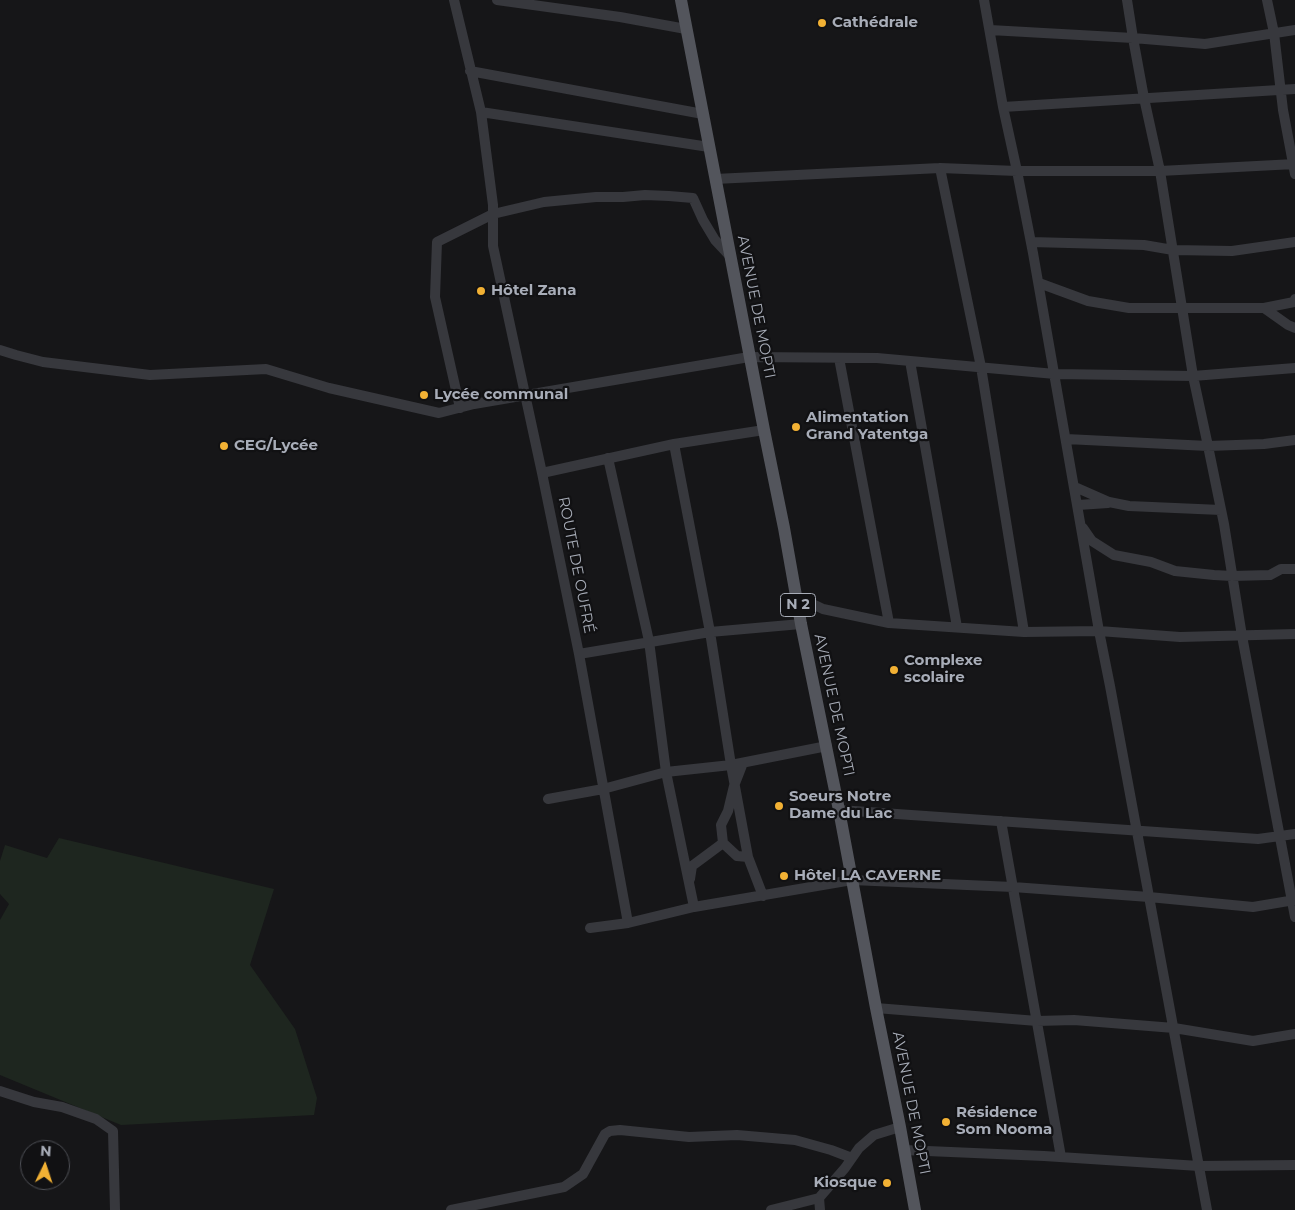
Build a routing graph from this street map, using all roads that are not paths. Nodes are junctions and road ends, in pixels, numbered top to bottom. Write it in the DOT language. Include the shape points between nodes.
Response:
graph roads {
  1 [pos="454,0"];
  2 [pos="497,0"];
  3 [pos="681,0"];
  4 [pos="984,0"];
  5 [pos="1127,0"];
  6 [pos="1267,0"];
  7 [pos="686,29"];
  8 [pos="990,30"];
  9 [pos="1295,30"];
  10 [pos="1274,33"];
  11 [pos="1133,38"];
  12 [pos="470,71"];
  13 [pos="1295,89"];
  14 [pos="1281,90"];
  15 [pos="1144,98"];
  16 [pos="1003,107"];
  17 [pos="481,112"];
  18 [pos="703,114"];
  19 [pos="709,148"];
  20 [pos="940,168"];
  21 [pos="1295,168"];
  22 [pos="1160,170"];
  23 [pos="1017,171"];
  24 [pos="715,179"];
  25 [pos="493,214"];
  26 [pos="1031,242"];
  27 [pos="1295,242"];
  28 [pos="1173,250"];
  29 [pos="730,256"];
  30 [pos="1039,282"];
  31 [pos="1295,299"];
  32 [pos="1264,308"];
  33 [pos="1182,309"];
  34 [pos="1295,328"];
  35 [pos="0,350"];
  36 [pos="749,357"];
  37 [pos="839,358"];
  38 [pos="910,361"];
  39 [pos="981,367"];
  40 [pos="1295,368"];
  41 [pos="1055,374"];
  42 [pos="1192,376"];
  43 [pos="525,395"];
  44 [pos="460,408"];
  45 [pos="764,430"];
  46 [pos="1066,439"];
  47 [pos="1295,440"];
  48 [pos="674,444"];
  49 [pos="1208,446"];
  50 [pos="608,458"];
  51 [pos="542,473"];
  52 [pos="1075,487"];
  53 [pos="1109,502"];
  54 [pos="1078,505"];
  55 [pos="1221,510"];
  56 [pos="1081,526"];
  57 [pos="1295,568"];
  58 [pos="1232,576"];
  59 [pos="796,596"];
  60 [pos="889,623"];
  61 [pos="801,624"];
  62 [pos="957,627"];
  63 [pos="1099,631"];
  64 [pos="710,632"];
  65 [pos="1024,632"];
  66 [pos="1295,634"];
  67 [pos="1242,636"];
  68 [pos="649,641"];
  69 [pos="579,654"];
  70 [pos="826,746"];
  71 [pos="743,763"];
  72 [pos="731,765"];
  73 [pos="666,772"];
  74 [pos="734,786"];
  75 [pos="603,789"];
  76 [pos="548,799"];
  77 [pos="839,810"];
  78 [pos="1001,821"];
  79 [pos="1137,831"];
  80 [pos="1295,834"];
  81 [pos="1279,837"];
  82 [pos="723,842"];
  83 [pos="748,858"];
  84 [pos="852,880"];
  85 [pos="689,882"];
  86 [pos="1013,887"];
  87 [pos="764,896"];
  88 [pos="1149,897"];
  89 [pos="1293,900"];
  90 [pos="694,907"];
  91 [pos="1295,917"];
  92 [pos="628,923"];
  93 [pos="590,928"];
  94 [pos="876,1008"];
  95 [pos="1036,1021"];
  96 [pos="1174,1028"];
  97 [pos="1295,1034"];
  98 [pos="0,1091"];
  99 [pos="900,1127"];
  100 [pos="904,1150"];
  101 [pos="1061,1157"];
  102 [pos="852,1158"];
  103 [pos="1295,1165"];
  104 [pos="1200,1166"];
  105 [pos="819,1198"];
  106 [pos="114,1210"];
  107 [pos="451,1210"];
  108 [pos="771,1210"];
  109 [pos="820,1210"];
  110 [pos="915,1210"];
  111 [pos="1207,1210"];
  1 -- 12 [label="street, ROUTE DE OUFRÉ"];
  2 -- 7 [label="street"];
  3 -- 7 [label="main road, AVENUE DE MOPTI / N 2"];
  4 -- 8 [label="street"];
  5 -- 11 [label="street"];
  6 -- 10 [label="street"];
  7 -- 18 [label="main road, AVENUE DE MOPTI / N 2"];
  8 -- 11 [label="street"];
  8 -- 16 [label="street"];
  9 -- 10 [label="street"];
  10 -- 11 [label="street" via="1204,44"];
  10 -- 14 [label="street"];
  11 -- 15 [label="street"];
  12 -- 17 [label="street, ROUTE DE OUFRÉ"];
  12 -- 18 [label="street"];
  13 -- 14 [label="street"];
  14 -- 15 [label="street"];
  14 -- 21 [label="street"];
  15 -- 16 [label="street"];
  15 -- 22 [label="street"];
  16 -- 23 [label="street"];
  17 -- 19 [label="street"];
  17 -- 25 [label="street, ROUTE DE OUFRÉ"];
  18 -- 19 [label="main road, AVENUE DE MOPTI / N 2"];
  19 -- 24 [label="main road, AVENUE DE MOPTI / N 2"];
  20 -- 23 [label="street"];
  20 -- 24 [label="street"];
  20 -- 39 [label="street"];
  21 -- 22 [label="street"];
  22 -- 23 [label="street"];
  22 -- 28 [label="street"];
  23 -- 26 [label="street"];
  24 -- 29 [label="main road, AVENUE DE MOPTI / N 2"];
  25 -- 29 [label="street" via="544,202 596,197 645,195 693,198 715,240"];
  25 -- 43 [label="street, ROUTE DE OUFRÉ" via="493,246"];
  25 -- 44 [label="street" via="437,242 435,297"];
  26 -- 28 [label="street" via="1144,245"];
  26 -- 30 [label="street"];
  27 -- 28 [label="street" via="1232,251"];
  28 -- 33 [label="street"];
  29 -- 36 [label="main road, AVENUE DE MOPTI / N 2"];
  30 -- 33 [label="street" via="1088,302 1129,308"];
  30 -- 41 [label="street"];
  31 -- 32 [label="street" via="1294,302"];
  32 -- 33 [label="street"];
  32 -- 34 [label="street"];
  33 -- 42 [label="street"];
  35 -- 44 [label="street" via="44,362 150,375 266,369 329,388 439,413"];
  36 -- 37 [label="street"];
  36 -- 43 [label="street"];
  36 -- 45 [label="main road, AVENUE DE MOPTI / N 2"];
  37 -- 38 [label="street"];
  37 -- 60 [label="street"];
  38 -- 39 [label="street"];
  38 -- 62 [label="street"];
  39 -- 41 [label="street"];
  39 -- 65 [label="street"];
  40 -- 42 [label="street"];
  41 -- 42 [label="street"];
  41 -- 46 [label="street"];
  42 -- 49 [label="street"];
  43 -- 44 [label="street"];
  43 -- 51 [label="street, ROUTE DE OUFRÉ"];
  45 -- 48 [label="street"];
  45 -- 59 [label="main road, AVENUE DE MOPTI / N 2"];
  46 -- 49 [label="street"];
  46 -- 52 [label="street"];
  47 -- 49 [label="street"];
  48 -- 50 [label="street"];
  48 -- 64 [label="street"];
  49 -- 55 [label="street"];
  50 -- 51 [label="street"];
  50 -- 68 [label="street"];
  51 -- 69 [label="street, ROUTE DE OUFRÉ"];
  52 -- 53 [label="street"];
  52 -- 54 [label="street"];
  53 -- 54 [label="street"];
  53 -- 55 [label="street" via="1129,506"];
  54 -- 56 [label="street"];
  55 -- 58 [label="street"];
  56 -- 58 [label="street" via="1092,542 1114,555 1151,562 1175,571"];
  56 -- 63 [label="street"];
  57 -- 58 [label="street" via="1281,569 1270,575"];
  58 -- 67 [label="street"];
  59 -- 60 [label="street" via="822,609"];
  59 -- 61 [label="main road, AVENUE DE MOPTI / N 2"];
  60 -- 62 [label="street"];
  61 -- 64 [label="street"];
  61 -- 70 [label="main road, AVENUE DE MOPTI / N 2"];
  62 -- 65 [label="street"];
  63 -- 65 [label="street"];
  63 -- 67 [label="street"];
  63 -- 79 [label="street"];
  64 -- 68 [label="street"];
  64 -- 72 [label="street"];
  66 -- 67 [label="street"];
  67 -- 81 [label="street"];
  68 -- 69 [label="street"];
  68 -- 73 [label="street"];
  69 -- 75 [label="street, ROUTE DE OUFRÉ"];
  70 -- 71 [label="street"];
  70 -- 77 [label="main road, AVENUE DE MOPTI / N 2"];
  71 -- 72 [label="street"];
  71 -- 74 [label="street"];
  72 -- 73 [label="street"];
  72 -- 74 [label="street"];
  73 -- 75 [label="street"];
  73 -- 85 [label="street"];
  74 -- 82 [label="street" via="721,825"];
  74 -- 83 [label="street"];
  75 -- 76 [label="street"];
  75 -- 92 [label="street, ROUTE DE OUFRÉ"];
  77 -- 78 [label="street"];
  77 -- 84 [label="main road, AVENUE DE MOPTI / N 2"];
  78 -- 79 [label="street"];
  78 -- 86 [label="street"];
  79 -- 81 [label="street" via="1258,839"];
  79 -- 88 [label="street"];
  80 -- 81 [label="street"];
  81 -- 89 [label="street"];
  82 -- 83 [label="street" via="737,856"];
  82 -- 85 [label="street" via="692,866"];
  83 -- 87 [label="street"];
  84 -- 86 [label="street"];
  84 -- 87 [label="street"];
  84 -- 94 [label="main road, AVENUE DE MOPTI / N 2"];
  85 -- 90 [label="street"];
  86 -- 88 [label="street"];
  86 -- 95 [label="street"];
  87 -- 90 [label="street"];
  88 -- 89 [label="street" via="1253,907"];
  88 -- 96 [label="street"];
  89 -- 91 [label="street"];
  90 -- 92 [label="street"];
  92 -- 93 [label="street"];
  94 -- 95 [label="street"];
  94 -- 99 [label="main road, AVENUE DE MOPTI / N 2"];
  95 -- 96 [label="street" via="1074,1020"];
  95 -- 101 [label="street"];
  96 -- 97 [label="street" via="1253,1041"];
  96 -- 104 [label="street"];
  98 -- 106 [label="street" via="96,1119 113,1131"];
  99 -- 100 [label="main road, AVENUE DE MOPTI / N 2"];
  99 -- 102 [label="street" via="874,1135"];
  100 -- 101 [label="street"];
  100 -- 110 [label="main road, AVENUE DE MOPTI / N 2"];
  101 -- 104 [label="street"];
  102 -- 105 [label="street"];
  102 -- 107 [label="street" via="795,1140 610,1131 605,1134 582,1174 564,1187"];
  103 -- 104 [label="street"];
  104 -- 111 [label="street"];
  105 -- 108 [label="street"];
  105 -- 109 [label="street"];
}
